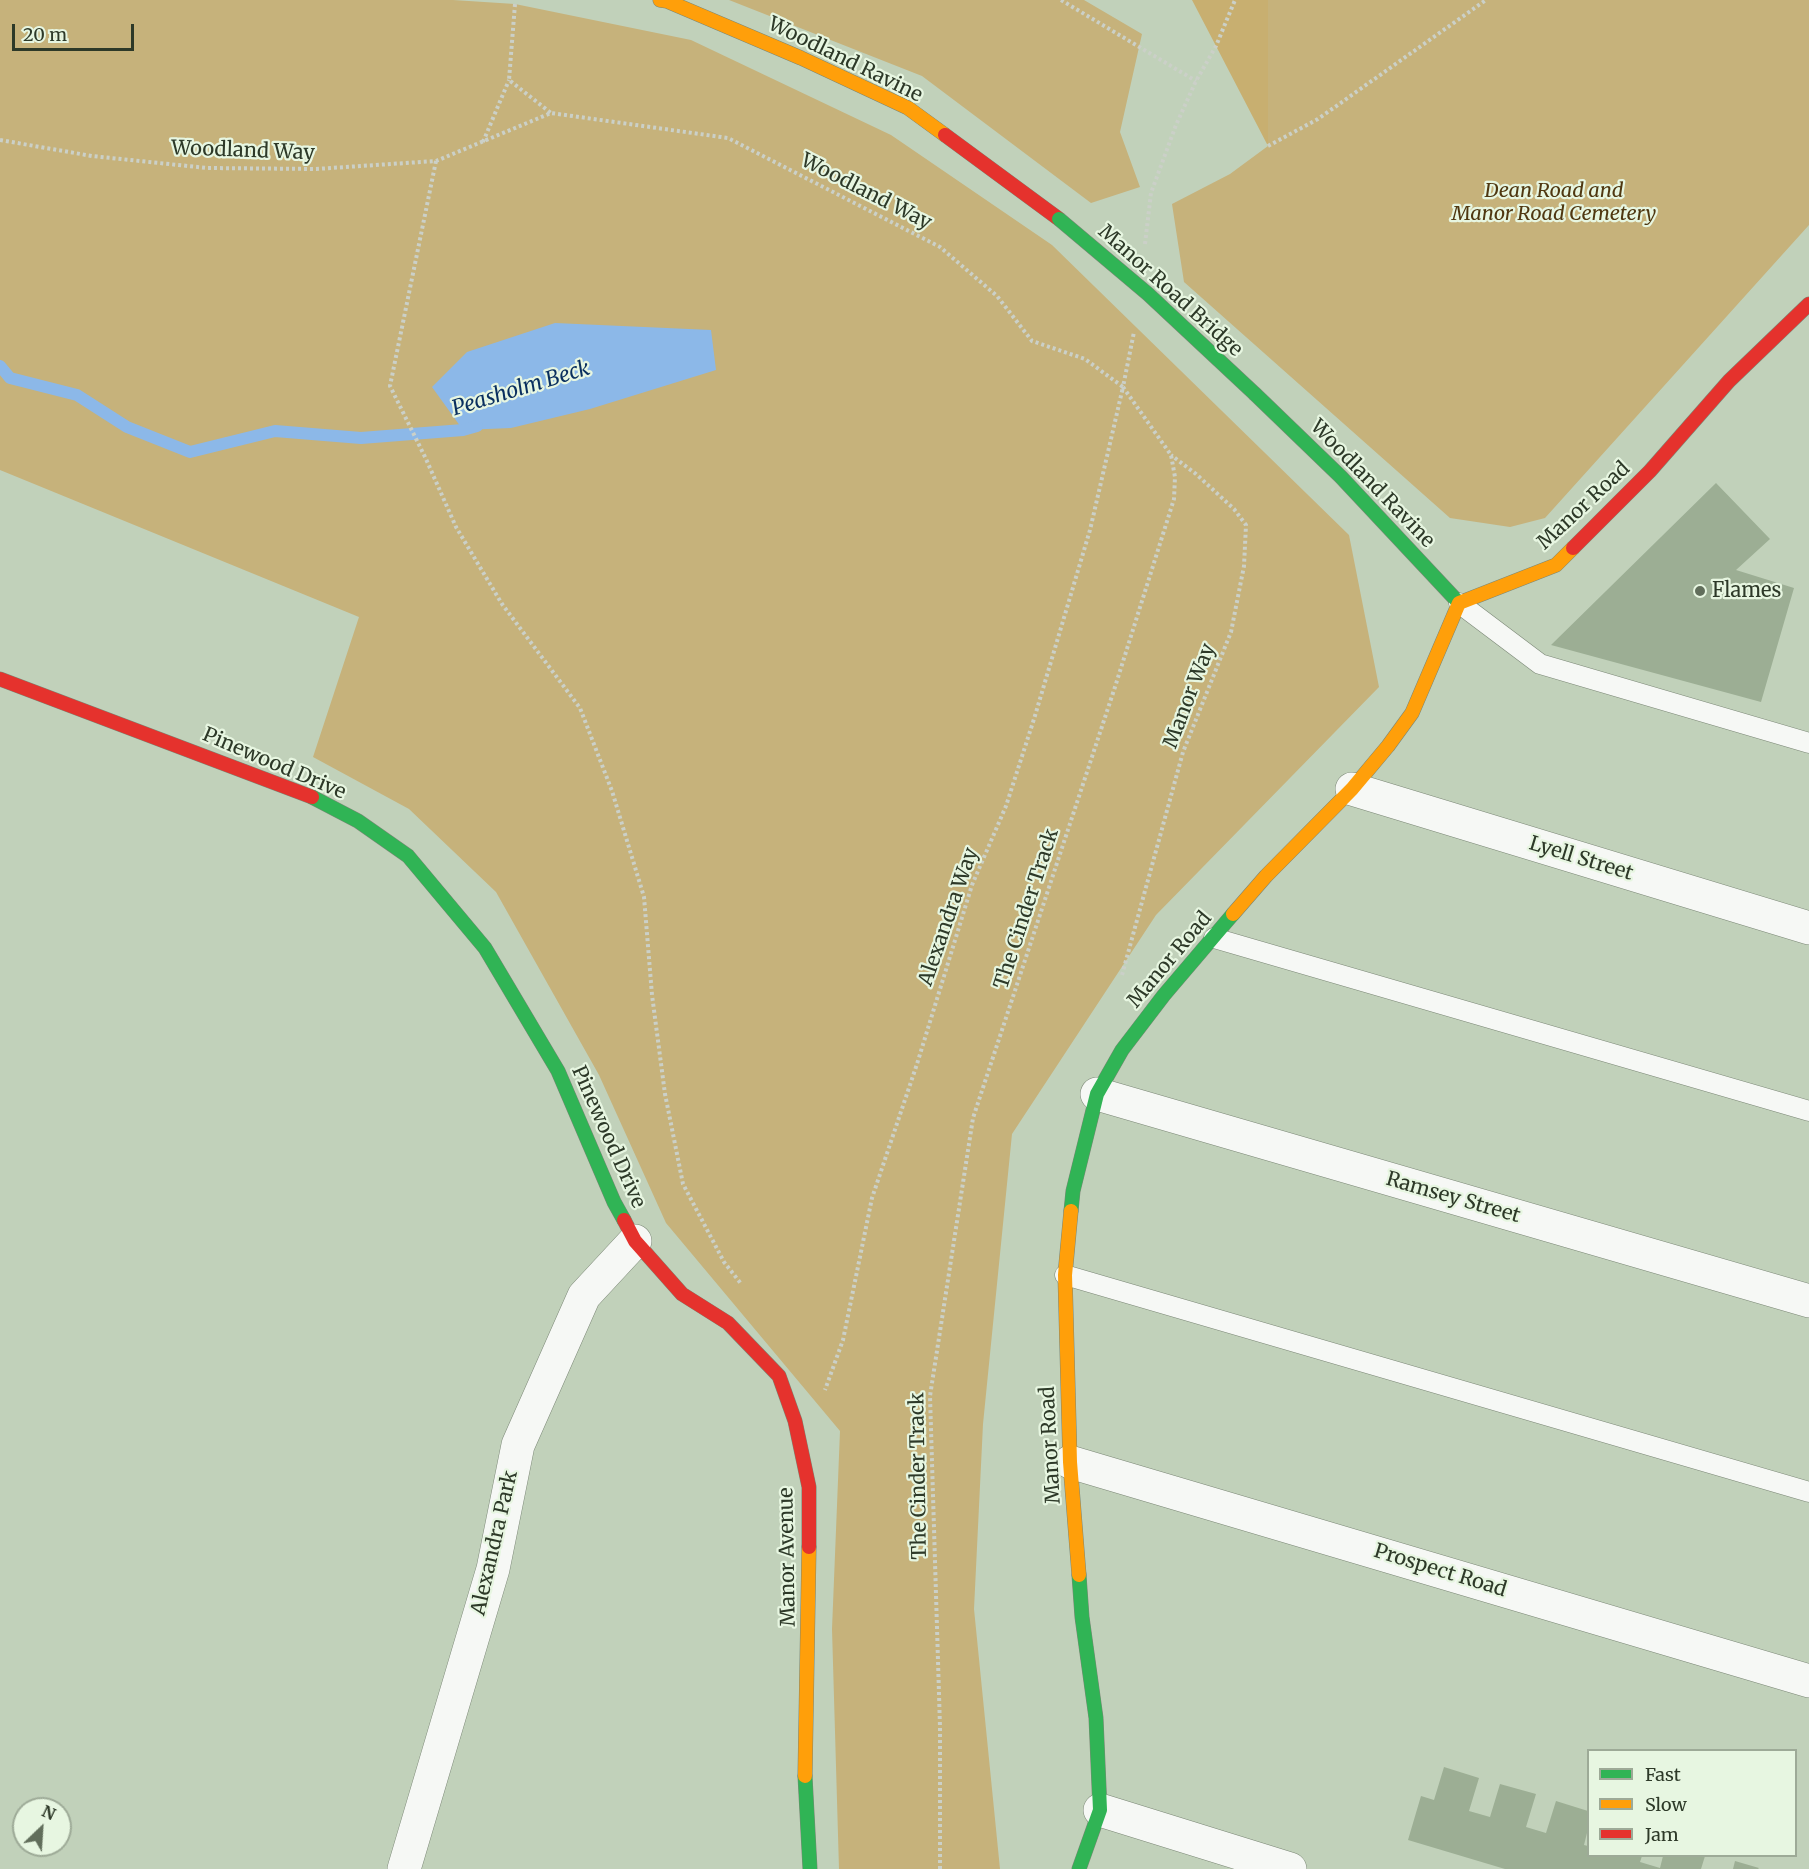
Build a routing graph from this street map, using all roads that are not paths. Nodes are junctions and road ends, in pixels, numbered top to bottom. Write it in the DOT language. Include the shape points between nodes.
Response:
graph roads {
  1 [pos="660,0"];
  2 [pos="1059,219"];
  3 [pos="1809,304"];
  4 [pos="1255,394"];
  5 [pos="1459,603"];
  6 [pos="0,679"];
  7 [pos="1809,743"];
  8 [pos="1352,789"];
  9 [pos="1809,928"];
  10 [pos="1214,938"];
  11 [pos="1096,1094"];
  12 [pos="1809,1111"];
  13 [pos="635,1241"];
  14 [pos="1065,1275"];
  15 [pos="1809,1301"];
  16 [pos="1070,1462"];
  17 [pos="1809,1492"];
  18 [pos="1809,1681"];
  19 [pos="1100,1810"];
  20 [pos="404,1869"];
  21 [pos="810,1869"];
  22 [pos="1079,1869"];
  23 [pos="1290,1869"];
  1 -- 2 [label="street, Woodland Ravine" via="801,58 908,108"];
  2 -- 4 [label="street, Manor Road Bridge, bridge" via="1148,294"];
  3 -- 5 [label="street, Manor Road" via="1729,381 1650,471 1556,565"];
  4 -- 5 [label="street, Woodland Ravine" via="1341,477"];
  5 -- 7 [label="lane" via="1540,664"];
  5 -- 8 [label="street, Manor Road" via="1412,712"];
  6 -- 13 [label="street, Pinewood Drive" via="304,793 358,821 408,856 485,948 558,1071 614,1202"];
  8 -- 9 [label="street, Lyell Street"];
  8 -- 10 [label="street, Manor Road" via="1266,876"];
  10 -- 11 [label="street, Manor Road" via="1122,1050"];
  10 -- 12 [label="lane"];
  11 -- 14 [label="street, Manor Road" via="1073,1191"];
  11 -- 15 [label="street, Ramsey Street"];
  13 -- 20 [label="street, Alexandra Park" via="584,1296 518,1445 493,1569"];
  13 -- 21 [label="street, Manor Avenue" via="682,1294 728,1323 779,1376 795,1421 809,1487 804,1765"];
  14 -- 16 [label="street, Manor Road"];
  14 -- 17 [label="lane"];
  16 -- 18 [label="street, Prospect Road"];
  16 -- 19 [label="street, Manor Road" via="1082,1617 1096,1718"];
  19 -- 22 [label="street, Manor Road"];
  19 -- 23 [label="street"];
}
